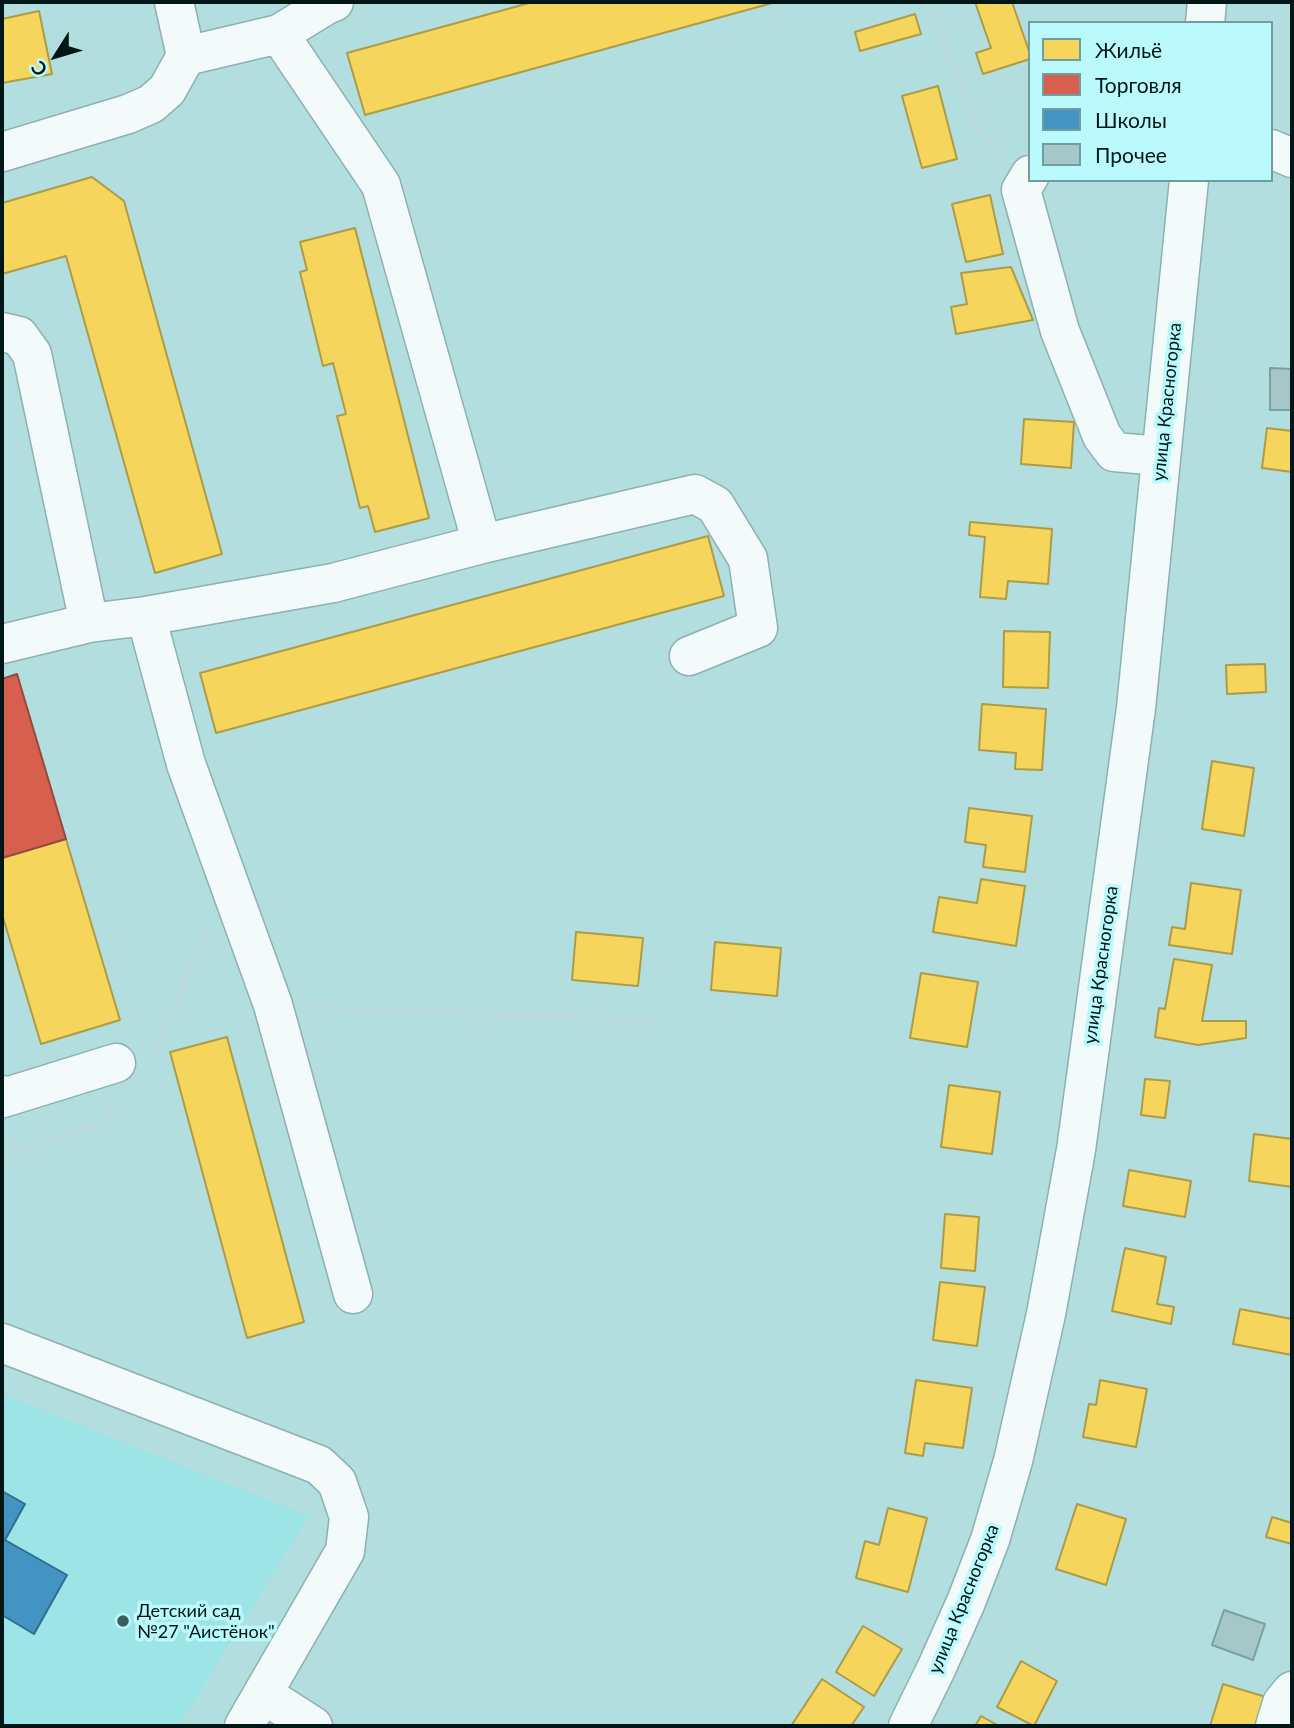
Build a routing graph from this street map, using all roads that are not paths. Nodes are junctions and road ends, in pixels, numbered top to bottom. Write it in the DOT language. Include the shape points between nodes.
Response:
graph roads {
  1 [pos="174,2"];
  2 [pos="334,2"];
  3 [pos="1207,2"];
  4 [pos="1205,21"];
  5 [pos="279,34"];
  6 [pos="186,56"];
  7 [pos="1273,150"];
  8 [pos="2,152"];
  9 [pos="1292,158"];
  10 [pos="1025,182"];
  11 [pos="1189,182"];
  12 [pos="2,332"];
  13 [pos="1161,456"];
  14 [pos="482,544"];
  15 [pos="146,617"];
  16 [pos="89,623"];
  17 [pos="2,645"];
  18 [pos="688,656"];
  19 [pos="116,1063"];
  20 [pos="2,1095"];
  21 [pos="353,1294"];
  22 [pos="2,1343"];
  23 [pos="1292,1691"];
  24 [pos="263,1694"];
  25 [pos="244,1726"];
  26 [pos="313,1726"];
  27 [pos="908,1726"];
  28 [pos="1275,1726"];
  1 -- 6 [label="street"];
  2 -- 5 [label="street"];
  3 -- 4 [label="street"];
  5 -- 6 [label="street"];
  5 -- 14 [label="street" via="381,185"];
  6 -- 8 [label="street" via="167,90 151,104"];
  7 -- 9 [label="street"];
  10 -- 13 [label="street" via="1060,331 1102,436 1114,452"];
  11 -- 13 [label="street, улица Красногорка"];
  12 -- 16 [label="street" via="19,336 32,354"];
  13 -- 27 [label="street, улица Красногорка" via="1136,708 1076,1150 1046,1314 990,1540"];
  14 -- 15 [label="street" via="333,583"];
  14 -- 18 [label="street" via="695,494 715,505 748,559 758,628"];
  15 -- 16 [label="street"];
  15 -- 21 [label="street" via="186,764 273,1005"];
  16 -- 17 [label="street"];
  19 -- 20 [label="street"];
  22 -- 24 [label="street" via="319,1465 337,1482 349,1517 345,1552"];
  23 -- 28 [label="street" via="1282,1703"];
  24 -- 25 [label="street"];
  24 -- 26 [label="street"];
}
